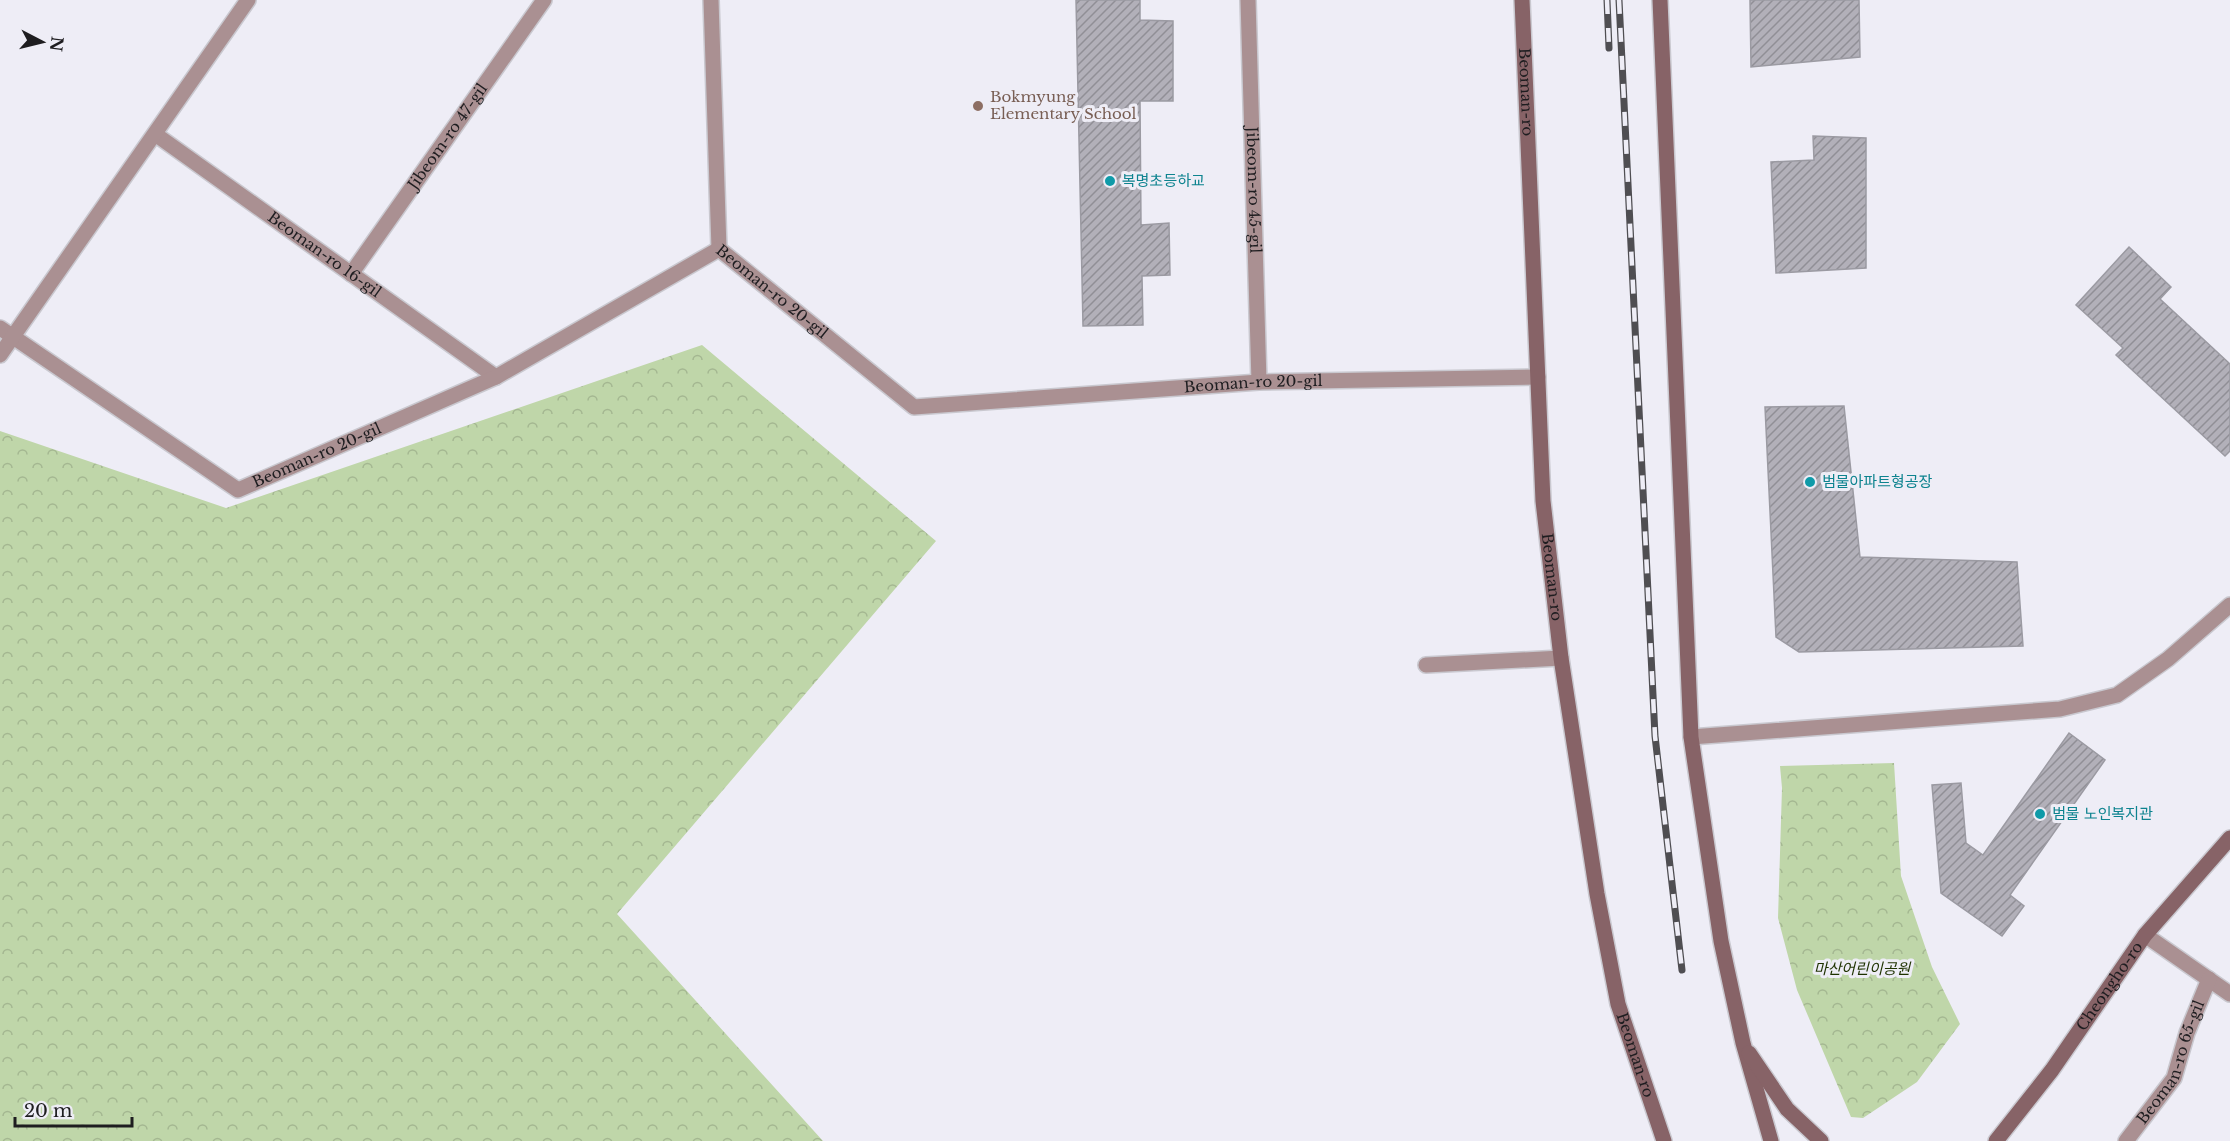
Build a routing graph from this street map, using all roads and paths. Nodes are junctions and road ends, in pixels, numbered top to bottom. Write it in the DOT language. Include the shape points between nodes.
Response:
graph roads {
  1 [pos="248,0"];
  2 [pos="544,0"];
  3 [pos="711,0"];
  4 [pos="1248,0"];
  5 [pos="1522,0"];
  6 [pos="1660,0"];
  7 [pos="154,134"];
  8 [pos="719,249"];
  9 [pos="351,274"];
  10 [pos="7,332"];
  11 [pos="0,355"];
  12 [pos="496,377"];
  13 [pos="1538,377"];
  14 [pos="1259,382"];
  15 [pos="2230,605"];
  16 [pos="1561,658"];
  17 [pos="1426,665"];
  18 [pos="1691,737"];
  19 [pos="2230,838"];
  20 [pos="2145,935"];
  21 [pos="2209,979"];
  22 [pos="2230,994"];
  23 [pos="1743,1043"];
  24 [pos="1664,1141"];
  25 [pos="1771,1141"];
  26 [pos="1821,1141"];
  27 [pos="1996,1141"];
  28 [pos="2126,1141"];
  1 -- 7 [label="street"];
  2 -- 9 [label="street, Jibeom-ro 47-gil"];
  3 -- 8 [label="street"];
  4 -- 14 [label="street, Jibeom-ro 45-gil"];
  5 -- 13 [label="main road, Beoman-ro"];
  6 -- 18 [label="main road"];
  7 -- 9 [label="street, Beoman-ro 16-gil"];
  7 -- 10 [label="street"];
  8 -- 12 [label="street, Beoman-ro 20-gil"];
  8 -- 14 [label="street, Beoman-ro 20-gil" via="914,407"];
  9 -- 12 [label="street, Beoman-ro 16-gil"];
  10 -- 11 [label="street"];
  10 -- 12 [label="street, Beoman-ro 20-gil" via="238,490"];
  13 -- 14 [label="street, Beoman-ro 20-gil"];
  13 -- 16 [label="main road, Beoman-ro" via="1543,501"];
  15 -- 18 [label="street" via="2168,659 2117,695 2060,709"];
  16 -- 17 [label="street"];
  16 -- 24 [label="main road, Beoman-ro" via="1618,1004"];
  18 -- 23 [label="main road" via="1720,942"];
  19 -- 20 [label="main road, Cheongho-ro"];
  20 -- 21 [label="street"];
  20 -- 27 [label="main road, Cheongho-ro" via="2052,1070"];
  21 -- 22 [label="street"];
  21 -- 28 [label="street, Beoman-ro 65-gil" via="2174,1078"];
  23 -- 25 [label="main road"];
  23 -- 26 [label="main road" via="1786,1109"];
}
